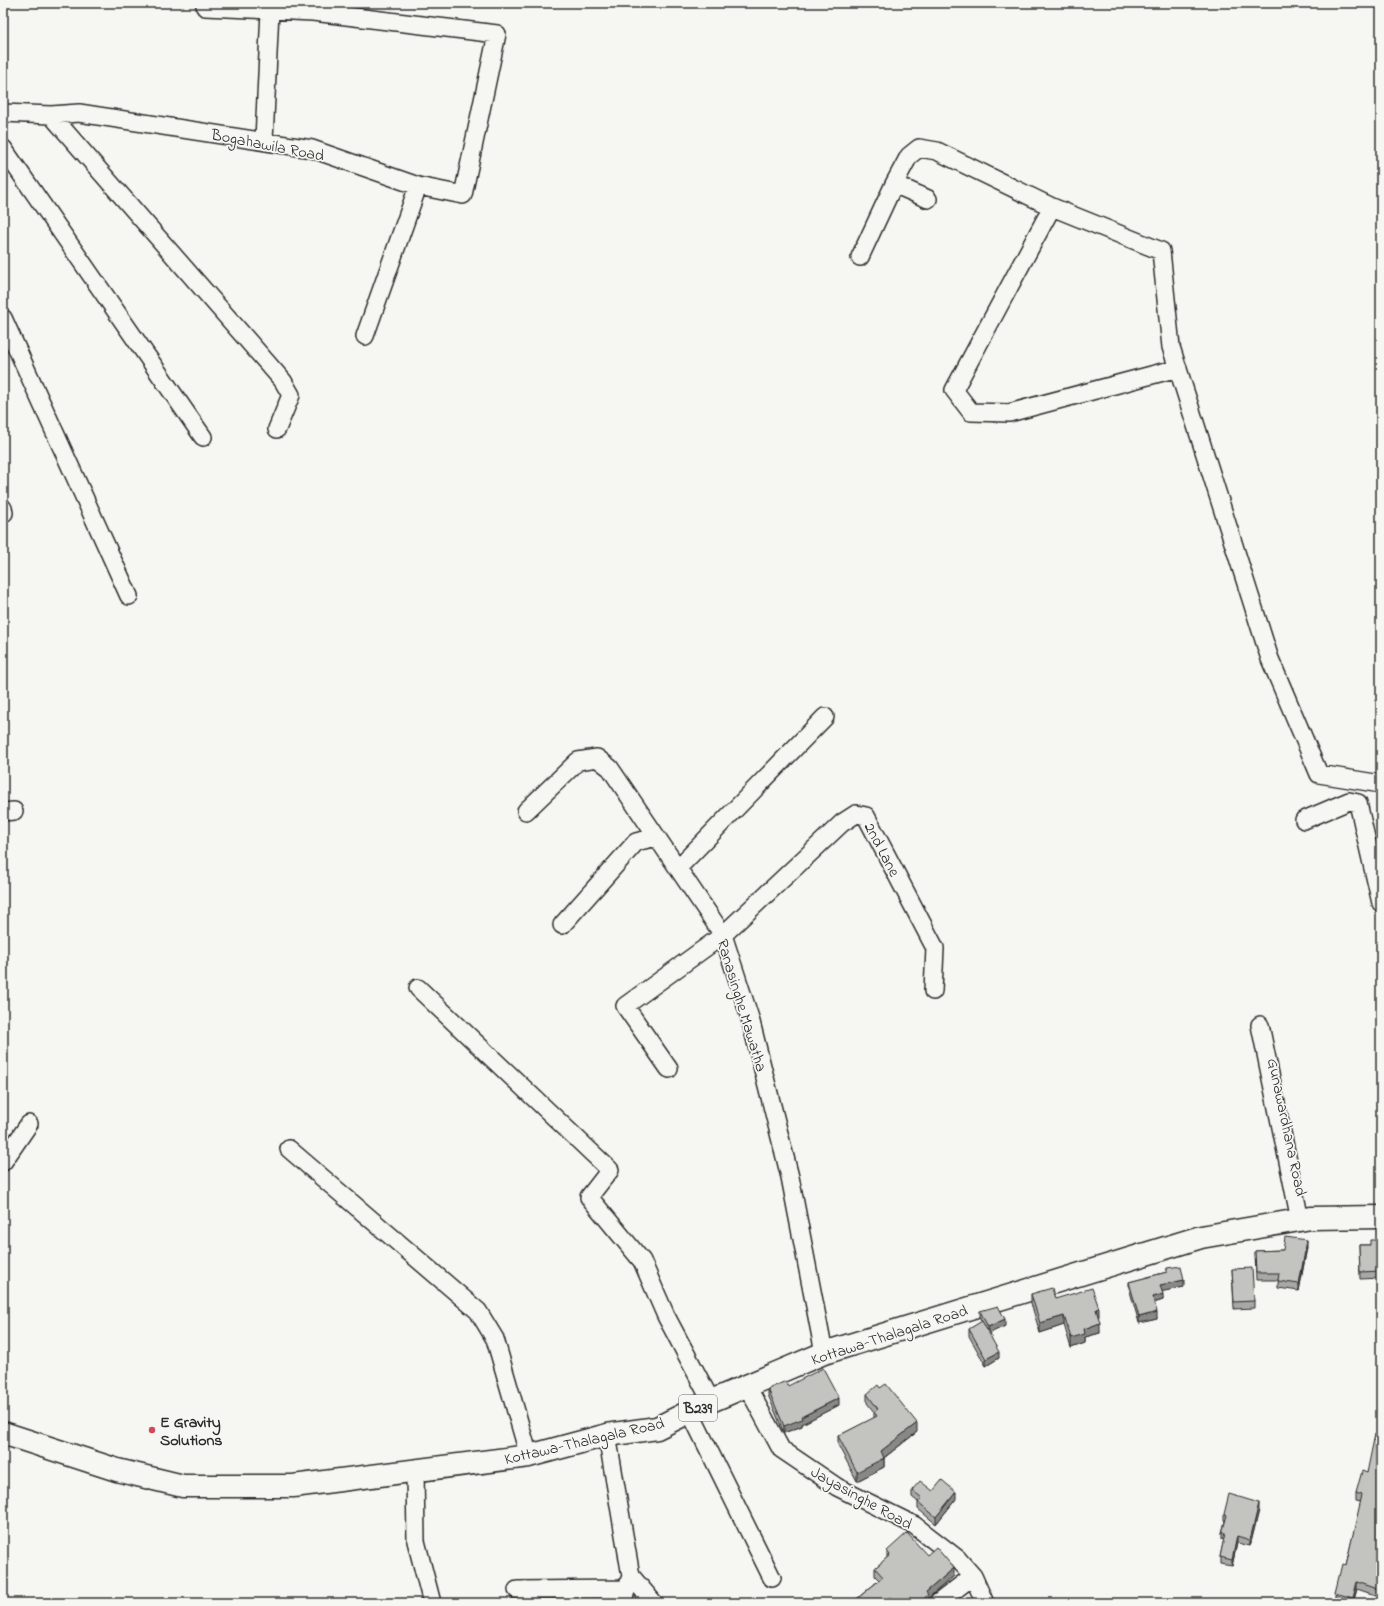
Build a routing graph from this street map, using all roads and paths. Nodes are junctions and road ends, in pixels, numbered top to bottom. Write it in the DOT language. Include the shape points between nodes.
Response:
graph roads {
  1 [pos="205,3"];
  2 [pos="313,8"];
  3 [pos="270,10"];
  4 [pos="3,113"];
  5 [pos="51,115"];
  6 [pos="264,140"];
  7 [pos="3,148"];
  8 [pos="894,184"];
  9 [pos="418,186"];
  10 [pos="928,199"];
  11 [pos="1052,207"];
  12 [pos="860,257"];
  13 [pos="3,318"];
  14 [pos="365,336"];
  15 [pos="1178,368"];
  16 [pos="277,429"];
  17 [pos="203,438"];
  18 [pos="129,596"];
  19 [pos="825,717"];
  20 [pos="1381,784"];
  21 [pos="526,811"];
  22 [pos="1304,820"];
  23 [pos="656,837"];
  24 [pos="678,868"];
  25 [pos="1381,903"];
  26 [pos="562,925"];
  27 [pos="723,935"];
  28 [pos="418,988"];
  29 [pos="933,991"];
  30 [pos="1264,1029"];
  31 [pos="669,1069"];
  32 [pos="29,1124"];
  33 [pos="289,1149"];
  34 [pos="3,1162"];
  35 [pos="1381,1217"];
  36 [pos="1304,1219"];
  37 [pos="824,1353"];
  38 [pos="747,1386"];
  39 [pos="711,1401"];
  40 [pos="690,1412"];
  41 [pos="3,1433"];
  42 [pos="607,1436"];
  43 [pos="529,1456"];
  44 [pos="416,1470"];
  45 [pos="973,1576"];
  46 [pos="772,1578"];
  47 [pos="626,1589"];
  48 [pos="517,1590"];
  49 [pos="432,1603"];
  50 [pos="654,1603"];
  51 [pos="938,1603"];
  52 [pos="985,1603"];
  1 -- 3 [label="street" via="205,7"];
  2 -- 3 [label="street"];
  2 -- 9 [label="street, Bogahawila Road" via="497,34 463,195"];
  3 -- 6 [label="street"];
  4 -- 5 [label="street, Bogahawila Road"];
  5 -- 6 [label="street, Bogahawila Road" via="79,113"];
  5 -- 16 [label="street" via="283,381 291,396"];
  6 -- 9 [label="street, Bogahawila Road" via="312,148"];
  7 -- 17 [label="street"];
  8 -- 10 [label="street"];
  8 -- 11 [label="street" via="909,156 919,148 929,149"];
  8 -- 12 [label="street"];
  9 -- 14 [label="street"];
  11 -- 15 [label="street" via="1161,251 1171,347"];
  11 -- 15 [label="street" via="954,390 971,412 1009,413"];
  13 -- 18 [label="street"];
  15 -- 20 [label="street" via="1270,659 1319,774"];
  19 -- 24 [label="street"];
  21 -- 23 [label="street, Ranasinghe Mawatha" via="578,761 597,758 610,768"];
  22 -- 25 [label="street" via="1349,801 1358,803"];
  23 -- 24 [label="street, Ranasinghe Mawatha"];
  23 -- 26 [label="street" via="636,842"];
  24 -- 27 [label="street, Ranasinghe Mawatha"];
  27 -- 29 [label="street, 2nd Lane" via="842,823 856,814 866,816 935,948"];
  27 -- 31 [label="street" via="625,1006"];
  27 -- 37 [label="street, Ranasinghe Mawatha" via="750,1018 790,1177"];
  28 -- 39 [label="street" via="610,1170 589,1197 642,1261 666,1316"];
  30 -- 36 [label="street"];
  32 -- 34 [label="street"];
  33 -- 43 [label="street" via="478,1311 495,1339"];
  35 -- 36 [label="main road, Kottawa-Thalagala Road / B239"];
  36 -- 37 [label="main road, Kottawa-Thalagala Road / B239" via="1201,1237"];
  37 -- 38 [label="main road, Kottawa-Thalagala Road / B239"];
  38 -- 39 [label="main road, Kottawa-Thalagala Road / B239"];
  38 -- 45 [label="street, Jayasinghe Road" via="782,1449 837,1487 914,1525 958,1559"];
  39 -- 40 [label="main road, Kottawa-Thalagala Road / B239"];
  40 -- 42 [label="main road, Kottawa-Thalagala Road / B239" via="657,1428"];
  40 -- 46 [label="street"];
  41 -- 44 [label="main road, Kottawa-Thalagala Road / B239" via="117,1470 183,1486 292,1486"];
  42 -- 43 [label="main road, Kottawa-Thalagala Road / B239"];
  42 -- 47 [label="street"];
  43 -- 44 [label="main road, Kottawa-Thalagala Road / B239"];
  44 -- 49 [label="street" via="416,1541"];
  45 -- 51 [label="street"];
  45 -- 52 [label="street, Jayasinghe Road"];
  47 -- 48 [label="street"];
  47 -- 50 [label="street"];
}
